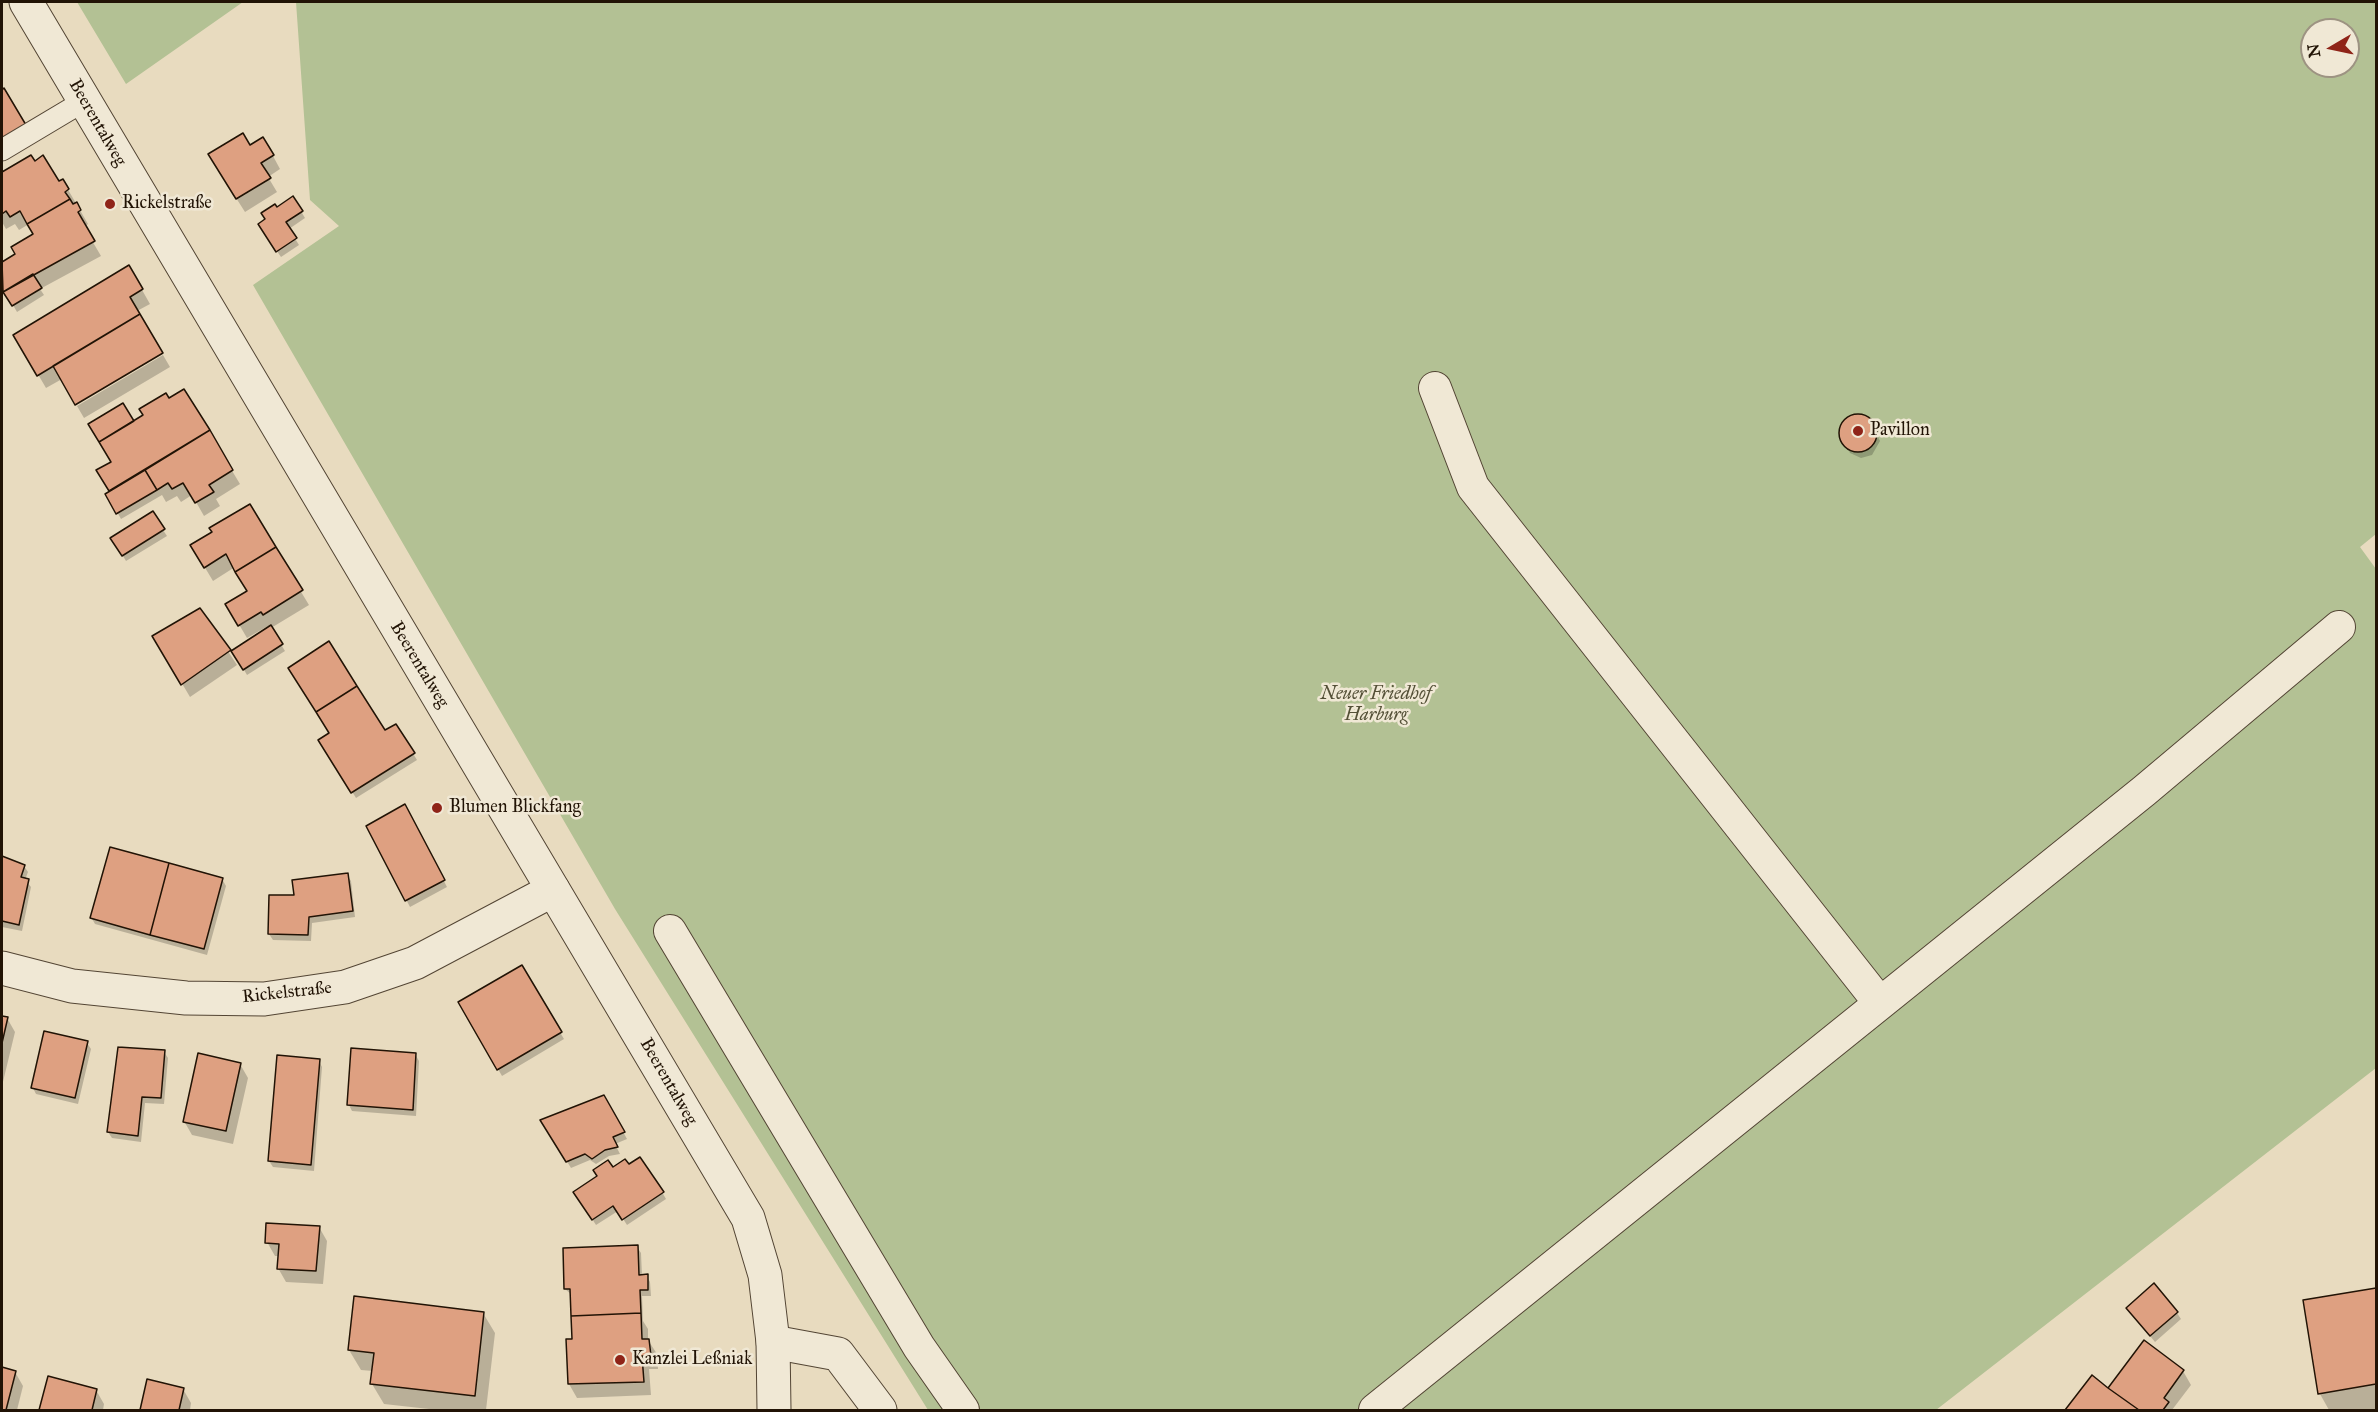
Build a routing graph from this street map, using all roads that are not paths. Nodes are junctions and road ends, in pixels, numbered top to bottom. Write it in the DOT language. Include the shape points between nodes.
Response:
graph roads {
  1 [pos="26,2"];
  2 [pos="84,101"];
  3 [pos="2,150"];
  4 [pos="1435,388"];
  5 [pos="2339,627"];
  6 [pos="553,890"];
  7 [pos="670,930"];
  8 [pos="2,968"];
  9 [pos="1880,1002"];
  10 [pos="773,1342"];
  11 [pos="774,1410"];
  12 [pos="880,1410"];
  13 [pos="963,1410"];
  14 [pos="1375,1410"];
  1 -- 2 [label="street, Beerentalweg"];
  2 -- 3 [label="lane"];
  2 -- 6 [label="street, Beerentalweg"];
  4 -- 9 [label="street" via="1473,487"];
  5 -- 9 [label="street"];
  6 -- 8 [label="street, Rickelstraße" via="415,963 345,987 264,999 186,998 72,986"];
  6 -- 10 [label="street, Beerentalweg" via="748,1218 765,1275"];
  7 -- 13 [label="street" via="913,1338"];
  9 -- 14 [label="street"];
  10 -- 11 [label="street, Beerentalweg"];
  10 -- 12 [label="street" via="838,1354"];
}
